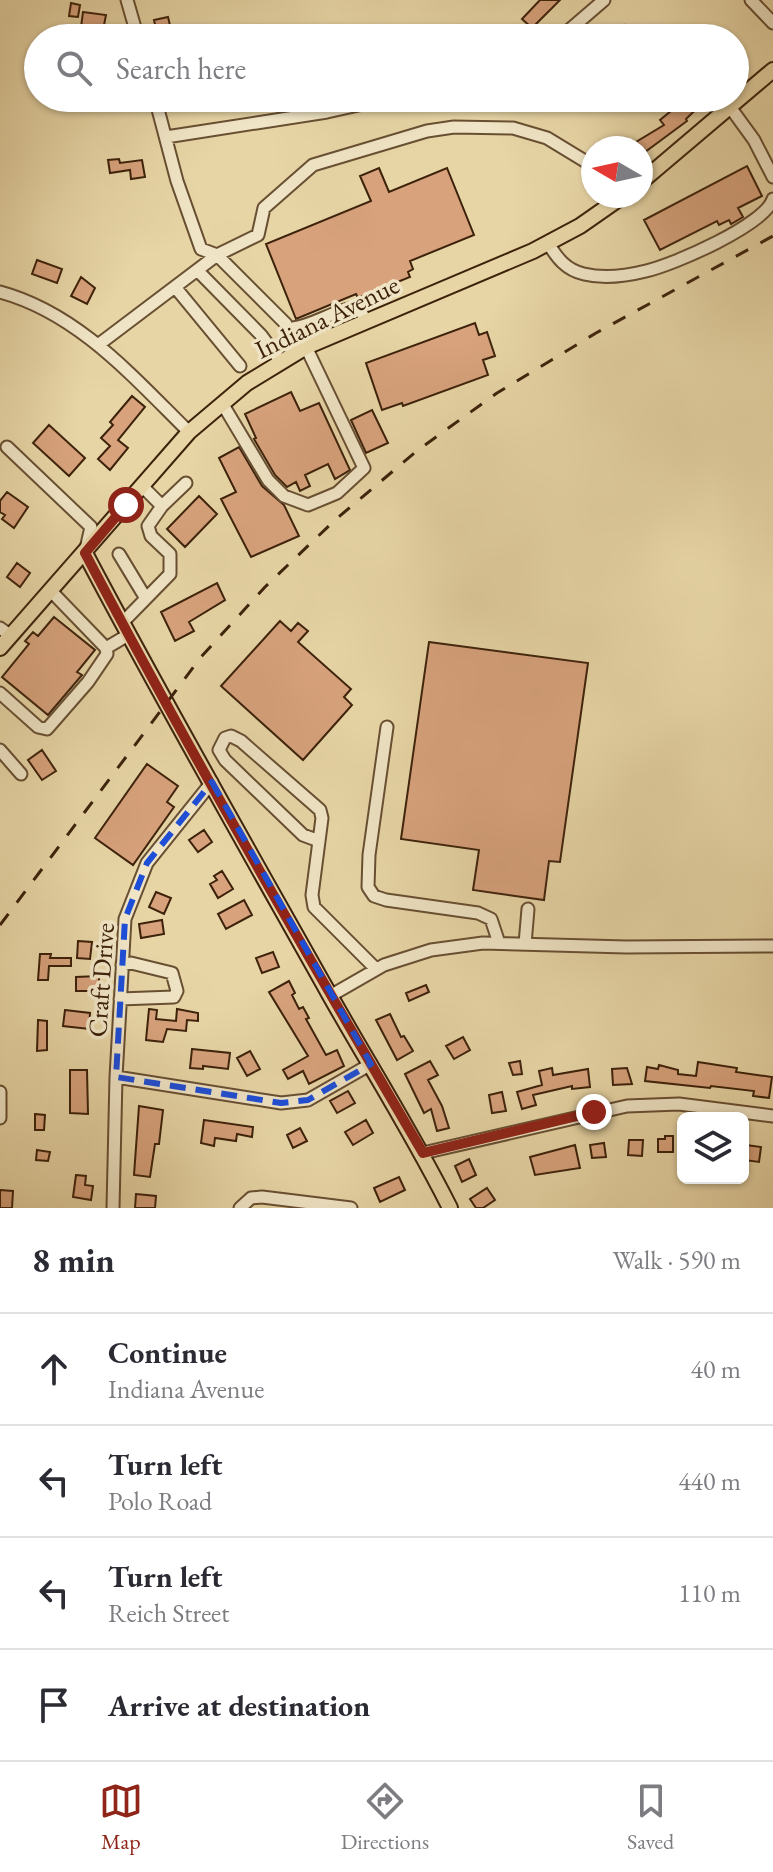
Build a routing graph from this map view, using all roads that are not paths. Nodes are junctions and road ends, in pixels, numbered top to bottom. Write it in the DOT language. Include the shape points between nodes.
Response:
graph roads {
  1 [pos="127,0"];
  2 [pos="604,0"];
  3 [pos="751,0"];
  4 [pos="773,23"];
  5 [pos="134,24"];
  6 [pos="576,24"];
  7 [pos="773,70"];
  8 [pos="749,91"];
  9 [pos="159,112"];
  10 [pos="327,112"];
  11 [pos="724,112"];
  12 [pos="734,112"];
  13 [pos="166,137"];
  14 [pos="581,159"];
  15 [pos="653,172"];
  16 [pos="773,177"];
  17 [pos="773,199"];
  18 [pos="606,208"];
  19 [pos="548,243"];
  20 [pos="217,255"];
  21 [pos="197,270"];
  22 [pos="175,287"];
  23 [pos="0,292"];
  24 [pos="366,321"];
  25 [pos="286,324"];
  26 [pos="98,345"];
  27 [pos="293,355"];
  28 [pos="240,366"];
  29 [pos="222,403"];
  30 [pos="189,432"];
  31 [pos="7,447"];
  32 [pos="186,483"];
  33 [pos="143,487"];
  34 [pos="162,506"];
  35 [pos="85,553"];
  36 [pos="119,554"];
  37 [pos="51,591"];
  38 [pos="145,597"];
  39 [pos="125,629"];
  40 [pos="6,632"];
  41 [pos="0,648"];
  42 [pos="106,648"];
  43 [pos="0,693"];
  44 [pos="387,727"];
  45 [pos="0,750"];
  46 [pos="21,774"];
  47 [pos="212,782"];
  48 [pos="319,841"];
  49 [pos="528,909"];
  50 [pos="499,943"];
  51 [pos="525,944"];
  52 [pos="773,946"];
  53 [pos="122,965"];
  54 [pos="376,969"];
  55 [pos="330,996"];
  56 [pos="120,999"];
  57 [pos="371,1064"];
  58 [pos="116,1077"];
  59 [pos="0,1092"];
  60 [pos="773,1116"];
  61 [pos="0,1118"];
  62 [pos="423,1153"];
  63 [pos="113,1208"];
  64 [pos="240,1208"];
  65 [pos="351,1208"];
  66 [pos="450,1208"];
  1 -- 5 [label="street"];
  2 -- 6 [label="street"];
  3 -- 4 [label="street"];
  7 -- 8 [label="main road"];
  9 -- 13 [label="street"];
  10 -- 13 [label="street"];
  11 -- 15 [label="main road"];
  12 -- 16 [label="street"];
  13 -- 20 [label="street" via="201,249"];
  14 -- 20 [label="street" via="547,138 513,128 427,131 313,165 264,208 258,235"];
  17 -- 19 [label="street" via="767,211 726,237 648,271 586,275 558,260"];
  18 -- 19 [label="main road, Indiana Avenue"];
  19 -- 24 [label="main road, Indiana Avenue"];
  20 -- 21 [label="street"];
  20 -- 25 [label="street"];
  21 -- 22 [label="street"];
  21 -- 27 [label="street" via="261,335"];
  22 -- 26 [label="street"];
  22 -- 28 [label="street"];
  23 -- 26 [label="street" via="54,313"];
  24 -- 27 [label="main road, Indiana Avenue"];
  24 -- 27 [label="street" via="359,308 351,308 293,328 287,338"];
  26 -- 30 [label="street"];
  27 -- 29 [label="main road, Indiana Avenue"];
  27 -- 29 [label="street" via="364,468 337,493 308,505 284,496 268,480"];
  29 -- 30 [label="main road, Indiana Avenue"];
  30 -- 33 [label="main road, Indiana Avenue"];
  31 -- 35 [label="street" via="91,527"];
  32 -- 34 [label="street"];
  33 -- 34 [label="street"];
  33 -- 35 [label="main road, Indiana Avenue"];
  34 -- 38 [label="street" via="148,526 170,554 170,574"];
  35 -- 37 [label="main road, Indiana Avenue"];
  35 -- 39 [label="main road"];
  36 -- 38 [label="street"];
  37 -- 40 [label="main road, Indiana Avenue"];
  37 -- 42 [label="street"];
  38 -- 39 [label="street"];
  39 -- 42 [label="street"];
  39 -- 47 [label="main road"];
  40 -- 41 [label="main road, Indiana Avenue"];
  42 -- 43 [label="street" via="88,682 47,729"];
  44 -- 50 [label="street" via="368,887 386,900 478,913 491,919"];
  45 -- 46 [label="street"];
  47 -- 53 [label="street, Craft Drive" via="147,863 125,919"];
  47 -- 55 [label="main road"];
  48 -- 48 [label="street" via="320,810 241,741 225,738 219,750 225,760 303,835"];
  48 -- 54 [label="street" via="314,907"];
  49 -- 51 [label="street"];
  50 -- 51 [label="street"];
  50 -- 54 [label="street" via="431,950"];
  51 -- 52 [label="street"];
  53 -- 56 [label="street, Craft Drive"];
  53 -- 56 [label="street" via="172,973 177,991 174,997"];
  54 -- 55 [label="street"];
  55 -- 57 [label="main road"];
  56 -- 58 [label="street, Craft Drive"];
  57 -- 58 [label="street" via="308,1100 281,1103"];
  57 -- 62 [label="main road"];
  58 -- 63 [label="street, Craft Drive"];
  59 -- 61 [label="street"];
  60 -- 62 [label="street" via="679,1104 627,1106"];
  62 -- 66 [label="main road"];
  64 -- 65 [label="street" via="251,1198 262,1197"];
}
